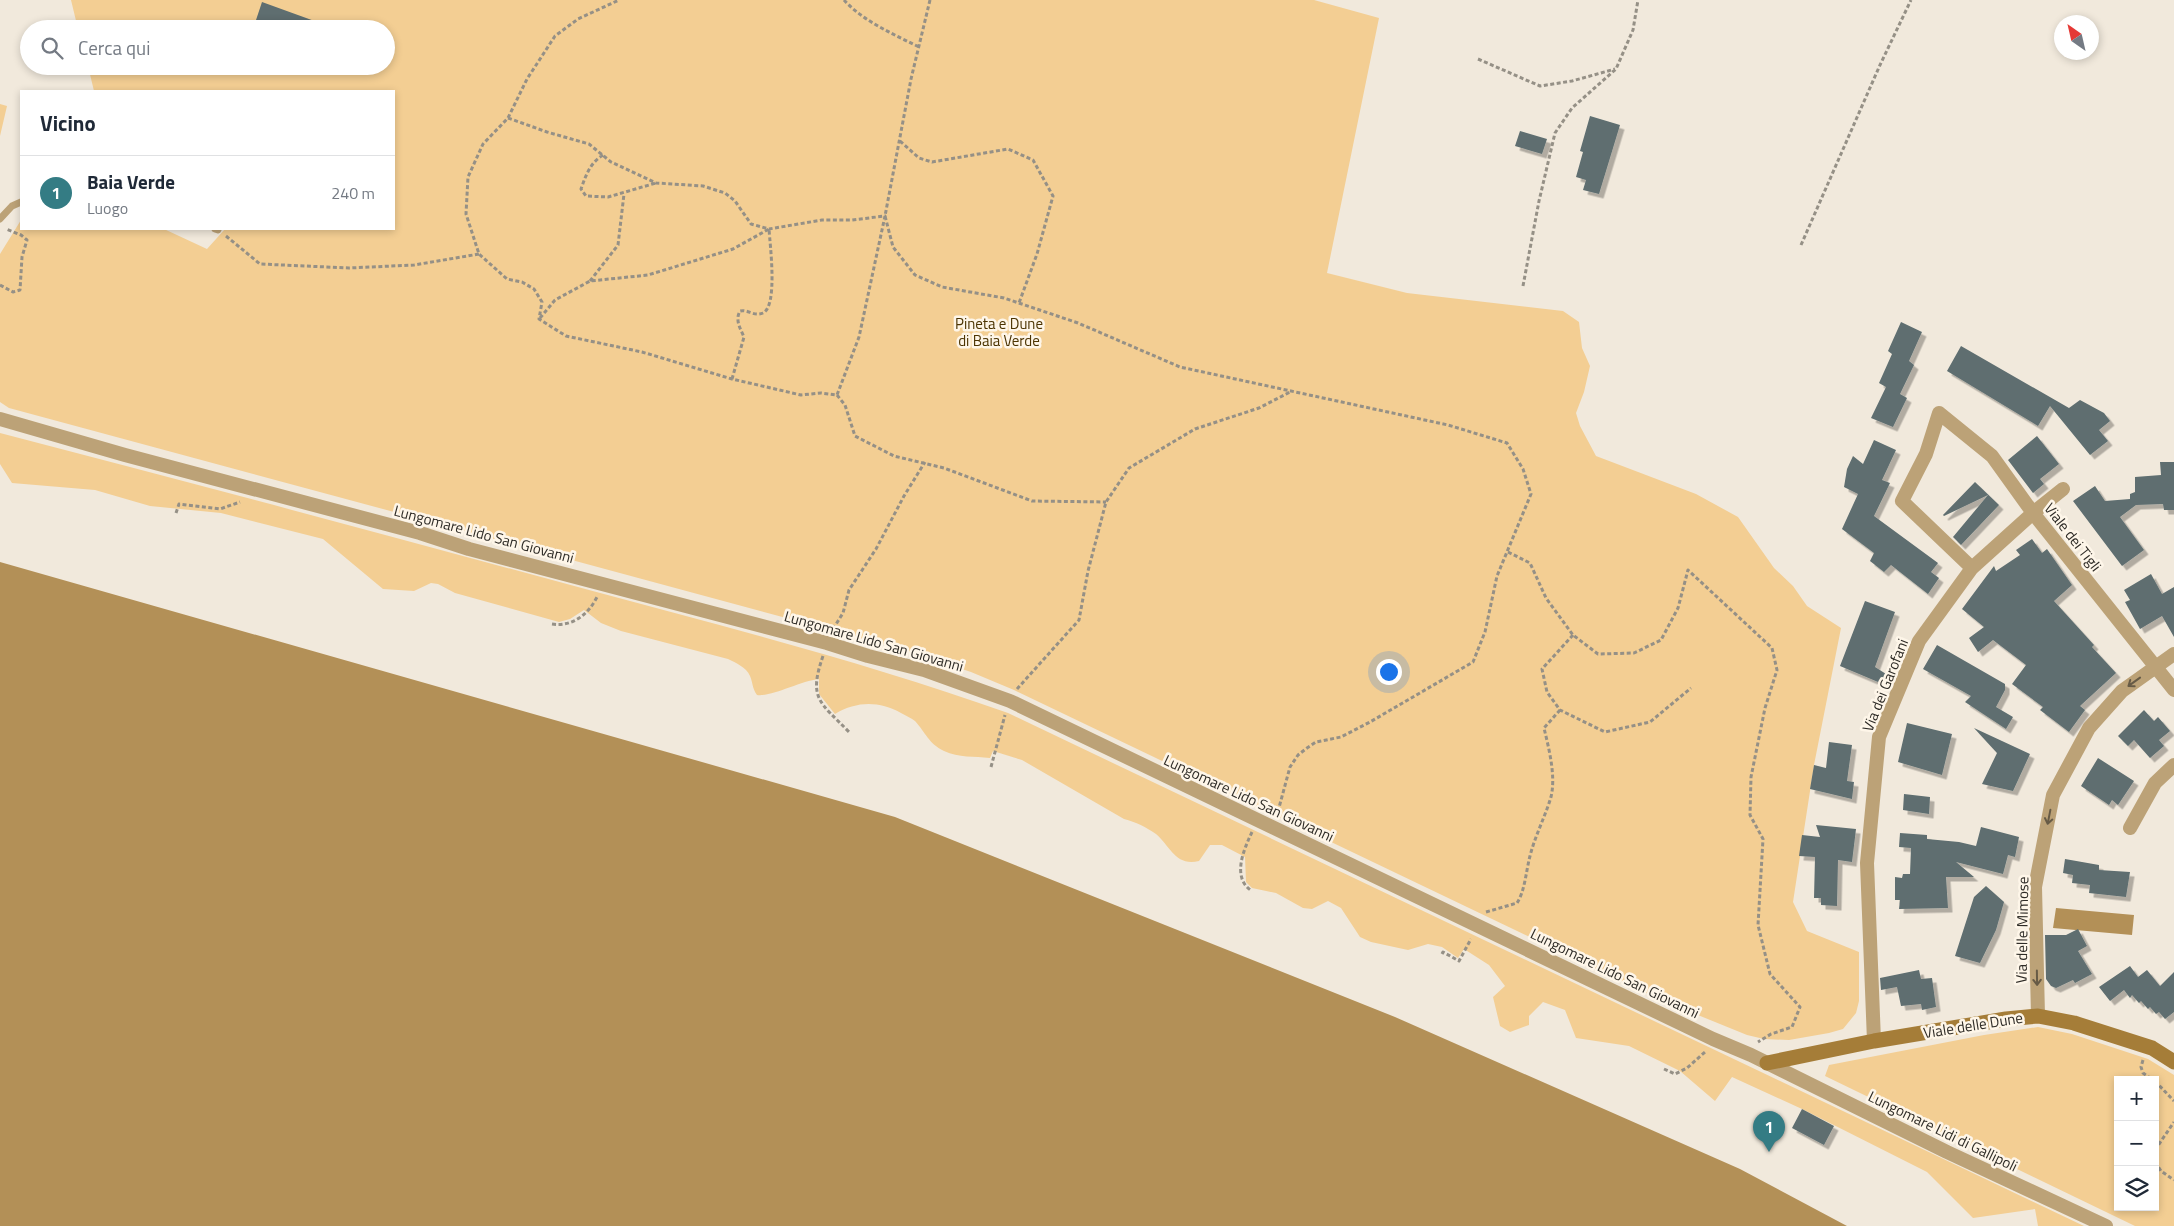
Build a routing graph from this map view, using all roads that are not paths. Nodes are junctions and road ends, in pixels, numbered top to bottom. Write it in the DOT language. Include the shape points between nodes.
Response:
graph roads {
  1 [pos="20,202"];
  2 [pos="0,219"];
  3 [pos="2,419"];
  4 [pos="2063,489"];
  5 [pos="2033,513"];
  6 [pos="1972,568"];
  7 [pos="2174,654"];
  8 [pos="2155,668"];
  9 [pos="2174,690"];
  10 [pos="2174,765"];
  11 [pos="2130,828"];
  12 [pos="2038,1016"];
  13 [pos="1874,1041"];
  14 [pos="2174,1062"];
  15 [pos="1767,1063"];
  16 [pos="2106,1226"];
  1 -- 2 [label="lane"];
  3 -- 15 [label="street, Lungomare Lido San Giovanni" via="469,549 924,670 1010,701"];
  4 -- 5 [label="street, Via dei Garofani"];
  5 -- 6 [label="street, Via dei Garofani"];
  5 -- 6 [label="street, Viale dei Tigli" via="1992,456 1939,413 1926,454 1902,502"];
  5 -- 8 [label="street, Viale dei Tigli"];
  6 -- 13 [label="street, Via dei Garofani" via="1919,641 1879,737 1867,863"];
  7 -- 8 [label="street, Via delle Mimose"];
  8 -- 9 [label="street, Viale dei Tigli"];
  8 -- 12 [label="street, Via delle Mimose, one-way" via="2122,691 2089,728 2053,795 2035,887"];
  10 -- 11 [label="street" via="2155,783"];
  12 -- 13 [label="street, Viale delle Dune"];
  12 -- 14 [label="street, Viale delle Dune" via="2074,1022 2152,1048"];
  13 -- 15 [label="street, Viale delle Dune"];
  15 -- 16 [label="street, Lungomare Lidi di Gallipoli"];
}
